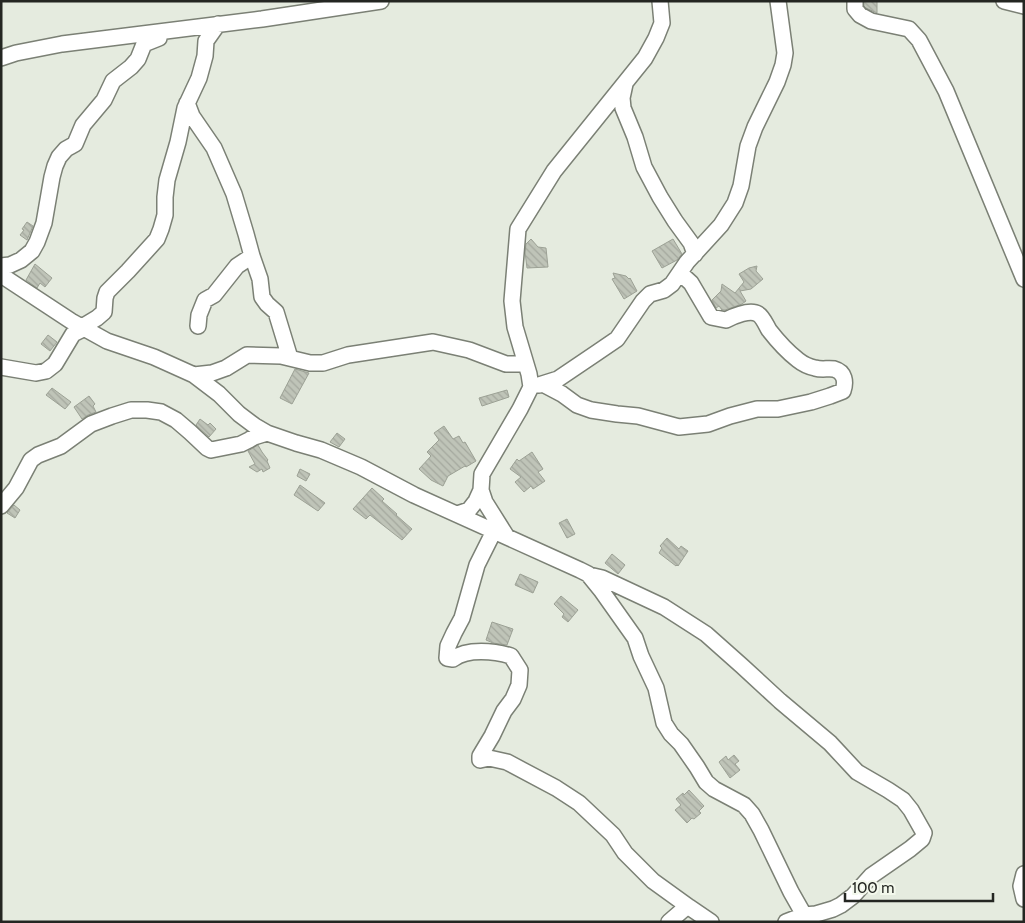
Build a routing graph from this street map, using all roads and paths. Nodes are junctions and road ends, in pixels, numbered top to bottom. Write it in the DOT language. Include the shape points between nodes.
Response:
graph roads {
  1 [pos="381,1"];
  2 [pos="660,1"];
  3 [pos="778,1"];
  4 [pos="855,1"];
  5 [pos="1004,1"];
  6 [pos="1024,6"];
  7 [pos="218,24"];
  8 [pos="197,26"];
  9 [pos="160,31"];
  10 [pos="206,42"];
  11 [pos="1,58"];
  12 [pos="625,82"];
  13 [pos="187,103"];
  14 [pos="695,254"];
  15 [pos="252,256"];
  16 [pos="1,266"];
  17 [pos="680,273"];
  18 [pos="1,275"];
  19 [pos="1024,279"];
  20 [pos="198,326"];
  21 [pos="78,327"];
  22 [pos="290,358"];
  23 [pos="525,364"];
  24 [pos="1,367"];
  25 [pos="194,375"];
  26 [pos="537,385"];
  27 [pos="259,432"];
  28 [pos="481,490"];
  29 [pos="1,506"];
  30 [pos="457,514"];
  31 [pos="501,535"];
  32 [pos="588,574"];
  33 [pos="1024,874"];
  34 [pos="1024,899"];
  35 [pos="689,907"];
  36 [pos="806,919"];
  37 [pos="669,922"];
  38 [pos="711,922"];
  39 [pos="786,922"];
  1 -- 7 [label="street"];
  2 -- 12 [label="street" via="662,24 656,38 645,58"];
  3 -- 14 [label="street" via="785,53 783,64 748,146 735,203 721,225"];
  4 -- 19 [label="street" via="855,9 860,15 871,21 909,29 920,40 946,91"];
  5 -- 6 [label="street"];
  7 -- 8 [label="street"];
  7 -- 10 [label="street"];
  8 -- 9 [label="street"];
  8 -- 10 [label="street"];
  9 -- 11 [label="street" via="62,44"];
  9 -- 16 [label="street" via="159,38 144,44 138,59 113,81 104,100 83,125 75,144 59,157 44,223 32,252 10,265"];
  10 -- 13 [label="street" via="199,78"];
  12 -- 14 [label="street" via="623,108 644,166"];
  12 -- 23 [label="street" via="554,171 518,229 512,301"];
  13 -- 15 [label="street" via="226,174"];
  13 -- 21 [label="street" via="167,180 162,229 107,292 104,312"];
  14 -- 17 [label="street"];
  15 -- 20 [label="street" via="237,266 214,295 206,300"];
  15 -- 22 [label="street" via="262,297 276,312"];
  17 -- 26 [label="street" via="672,284 650,294 642,302 617,338 558,379"];
  17 -- 26 [label="street" via="691,283 711,317 726,320 752,312 760,315 773,335 796,359 815,368 842,374 846,382 843,391 811,402 778,409 757,409 708,424 679,428 638,416 590,410 562,394"];
  18 -- 21 [label="street"];
  21 -- 24 [label="street" via="55,364 46,372"];
  21 -- 25 [label="street"];
  22 -- 23 [label="street" via="323,363 348,355 433,342 469,350 506,364"];
  22 -- 25 [label="street" via="247,355 226,368"];
  23 -- 26 [label="street"];
  25 -- 27 [label="street"];
  26 -- 28 [label="street" via="482,474"];
  27 -- 29 [label="street" via="241,444 211,450 176,420 161,412 131,410 91,424 61,446 31,460 16,488"];
  27 -- 30 [label="street" via="329,453"];
  28 -- 30 [label="street" via="469,510"];
  28 -- 31 [label="street" via="502,531"];
  30 -- 31 [label="street"];
  31 -- 32 [label="street"];
  31 -- 35 [label="street" via="477,565 462,618 448,646 447,658 481,651 502,654 511,656 520,670 519,685 513,699 504,710 480,760 490,758 507,762 579,803 613,835 652,881"];
  32 -- 36 [label="street" via="635,638 656,688 664,723 706,782 744,805 752,814"];
  32 -- 36 [label="street" via="664,607 706,634 830,743 857,772 903,800 911,810 924,833 922,839 871,876 841,905"];
  33 -- 34 [label="street" via="1021,886"];
  35 -- 37 [label="street"];
  35 -- 38 [label="street"];
  36 -- 39 [label="street"];
}
